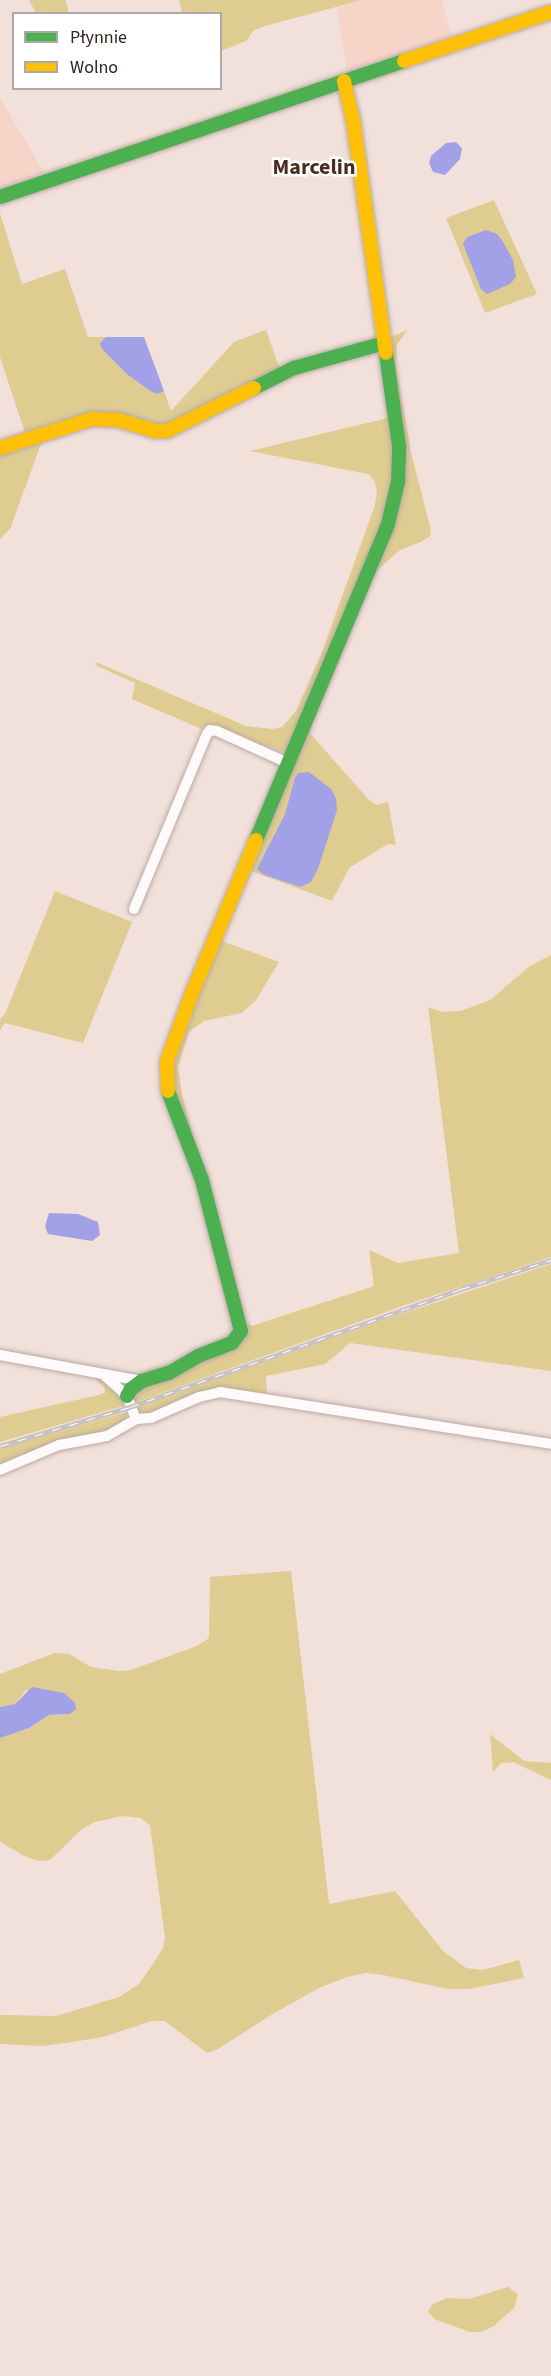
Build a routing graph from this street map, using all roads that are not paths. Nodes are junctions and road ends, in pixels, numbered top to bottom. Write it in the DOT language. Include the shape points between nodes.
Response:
graph roads {
  1 [pos="551,12"];
  2 [pos="344,81"];
  3 [pos="0,197"];
  4 [pos="384,343"];
  5 [pos="0,448"];
  6 [pos="288,763"];
  7 [pos="134,909"];
  8 [pos="0,1355"];
  9 [pos="105,1376"];
  10 [pos="142,1381"];
  11 [pos="127,1396"];
  12 [pos="136,1419"];
  13 [pos="551,1444"];
  14 [pos="0,1470"];
  1 -- 2 [label="street"];
  2 -- 3 [label="street"];
  2 -- 4 [label="street" via="353,119"];
  4 -- 5 [label="street" via="294,368 167,431 119,420 92,419"];
  4 -- 6 [label="street" via="399,446 394,500 372,565"];
  6 -- 7 [label="street" via="210,730"];
  6 -- 10 [label="street" via="191,996 165,1069 170,1105 202,1180 241,1330 232,1343 198,1356 170,1373"];
  8 -- 9 [label="street"];
  9 -- 10 [label="street"];
  9 -- 11 [label="street"];
  10 -- 11 [label="street"];
  11 -- 12 [label="street"];
  12 -- 13 [label="street" via="151,1418 209,1394 230,1393"];
  12 -- 14 [label="street" via="107,1436 59,1445"];
}
